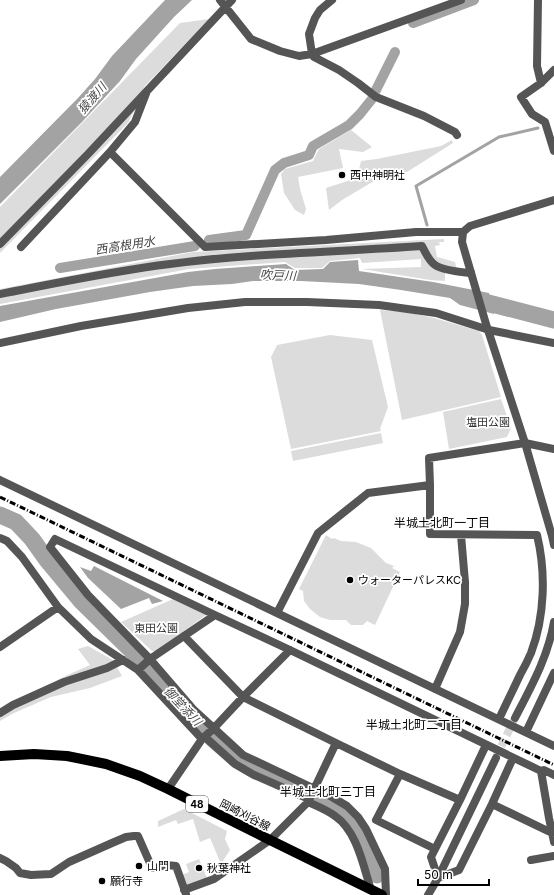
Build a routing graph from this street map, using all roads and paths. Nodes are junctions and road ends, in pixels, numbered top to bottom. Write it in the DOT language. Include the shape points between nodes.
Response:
graph roads {
  1 [pos="220,0"];
  2 [pos="232,0"];
  3 [pos="332,0"];
  4 [pos="461,0"];
  5 [pos="538,0"];
  6 [pos="226,7"];
  7 [pos="312,54"];
  8 [pos="554,70"];
  9 [pos="541,83"];
  10 [pos="147,91"];
  11 [pos="457,135"];
  12 [pos="554,151"];
  13 [pos="110,152"];
  14 [pos="554,200"];
  15 [pos="462,232"];
  16 [pos="0,244"];
  17 [pos="21,247"];
  18 [pos="471,276"];
  19 [pos="0,294"];
  20 [pos="488,327"];
  21 [pos="0,343"];
  22 [pos="554,343"];
  23 [pos="525,443"];
  24 [pos="554,448"];
  25 [pos="0,480"];
  26 [pos="430,485"];
  27 [pos="462,535"];
  28 [pos="0,538"];
  29 [pos="554,545"];
  30 [pos="58,607"];
  31 [pos="277,613"];
  32 [pos="215,615"];
  33 [pos="554,622"];
  34 [pos="184,636"];
  35 [pos="0,647"];
  36 [pos="290,650"];
  37 [pos="150,659"];
  38 [pos="123,660"];
  39 [pos="138,670"];
  40 [pos="554,674"];
  41 [pos="435,689"];
  42 [pos="243,697"];
  43 [pos="0,713"];
  44 [pos="516,718"];
  45 [pos="499,719"];
  46 [pos="214,728"];
  47 [pos="526,732"];
  48 [pos="204,738"];
  49 [pos="336,743"];
  50 [pos="486,745"];
  51 [pos="554,746"];
  52 [pos="0,756"];
  53 [pos="496,758"];
  54 [pos="513,758"];
  55 [pos="541,771"];
  56 [pos="400,774"];
  57 [pos="554,775"];
  58 [pos="168,789"];
  59 [pos="314,789"];
  60 [pos="460,800"];
  61 [pos="308,801"];
  62 [pos="492,804"];
  63 [pos="551,818"];
  64 [pos="552,833"];
  65 [pos="270,840"];
  66 [pos="554,842"];
  67 [pos="435,849"];
  68 [pos="554,856"];
  69 [pos="0,858"];
  70 [pos="531,860"];
  71 [pos="438,878"];
  72 [pos="371,890"];
  73 [pos="185,893"];
  74 [pos="382,895"];
  75 [pos="386,895"];
  76 [pos="428,895"];
  1 -- 6 [label="street"];
  2 -- 6 [label="street"];
  3 -- 7 [label="street" via="320,10 309,34"];
  4 -- 7 [label="street"];
  5 -- 9 [label="street" via="537,66"];
  6 -- 7 [label="street" via="251,39 298,56"];
  6 -- 10 [label="street"];
  7 -- 11 [label="street" via="376,97 424,116"];
  8 -- 9 [label="street"];
  9 -- 12 [label="street" via="521,97 532,114 545,122"];
  10 -- 13 [label="street" via="135,122"];
  10 -- 16 [label="street"];
  13 -- 15 [label="street" via="205,247 416,232"];
  13 -- 17 [label="street"];
  14 -- 15 [label="street" via="470,226"];
  15 -- 18 [label="street" via="462,242"];
  18 -- 19 [label="street" via="435,265 422,246 258,255 172,264 79,278"];
  18 -- 20 [label="street"];
  20 -- 21 [label="street" via="436,313 379,305 245,302 180,309"];
  20 -- 22 [label="street"];
  20 -- 23 [label="street"];
  23 -- 24 [label="street"];
  23 -- 26 [label="street" via="429,458"];
  23 -- 29 [label="street"];
  25 -- 31 [label="street"];
  26 -- 27 [label="street" via="430,534"];
  26 -- 31 [label="street" via="368,493 318,534"];
  27 -- 41 [label="street" via="465,604 460,632"];
  27 -- 45 [label="street" via="537,535 541,550 543,578 538,627 531,653"];
  28 -- 30 [label="street" via="7,541 22,557"];
  30 -- 35 [label="street"];
  30 -- 38 [label="street" via="91,639"];
  31 -- 41 [label="street"];
  32 -- 34 [label="street"];
  32 -- 36 [label="street"];
  32 -- 37 [label="street" via="55,539 50,547 88,595"];
  33 -- 44 [label="street" via="552,636 541,666"];
  34 -- 37 [label="street"];
  34 -- 42 [label="street"];
  36 -- 42 [label="street"];
  36 -- 50 [label="street"];
  37 -- 39 [label="street"];
  37 -- 46 [label="street" via="194,710"];
  38 -- 39 [label="street"];
  38 -- 43 [label="street" via="64,682"];
  39 -- 48 [label="street"];
  40 -- 47 [label="street"];
  41 -- 45 [label="street"];
  42 -- 46 [label="street"];
  42 -- 49 [label="street"];
  45 -- 47 [label="street"];
  46 -- 48 [label="street"];
  46 -- 59 [label="street" via="243,756"];
  47 -- 51 [label="street"];
  48 -- 58 [label="street"];
  48 -- 61 [label="street" via="235,764"];
  49 -- 56 [label="street"];
  49 -- 59 [label="street"];
  50 -- 54 [label="street"];
  50 -- 60 [label="street"];
  52 -- 58 [label="main road, 岡崎刈谷線 / 48" via="67,756 106,764"];
  53 -- 71 [label="street"];
  54 -- 55 [label="street"];
  54 -- 62 [label="street"];
  55 -- 57 [label="street"];
  55 -- 63 [label="street"];
  56 -- 60 [label="street"];
  56 -- 67 [label="street" via="376,820"];
  58 -- 65 [label="main road, 岡崎刈谷線 / 48"];
  59 -- 61 [label="street"];
  59 -- 75 [label="street" via="347,806 358,817 385,869"];
  60 -- 67 [label="street"];
  61 -- 65 [label="street"];
  61 -- 72 [label="street" via="347,826 357,845"];
  62 -- 64 [label="street"];
  62 -- 71 [label="street" via="459,870"];
  63 -- 64 [label="street"];
  64 -- 66 [label="street"];
  65 -- 72 [label="main road, 岡崎刈谷線 / 48"];
  65 -- 73 [label="street" via="214,879"];
  67 -- 71 [label="street" via="431,857"];
  68 -- 70 [label="street"];
  69 -- 73 [label="street" via="20,873 51,874 69,862 126,837 138,836 153,868 176,866"];
  71 -- 76 [label="street"];
  72 -- 74 [label="main road, 岡崎刈谷線 / 48"];
}
